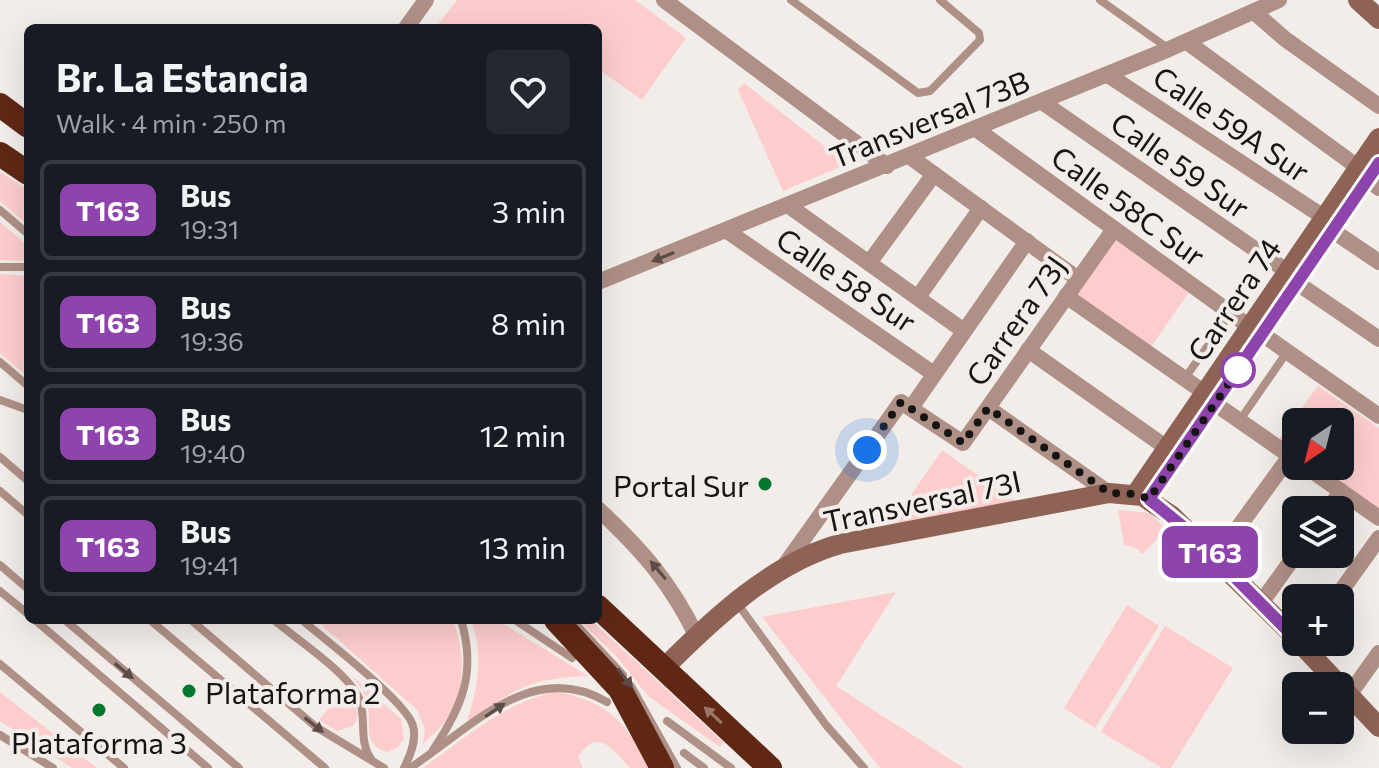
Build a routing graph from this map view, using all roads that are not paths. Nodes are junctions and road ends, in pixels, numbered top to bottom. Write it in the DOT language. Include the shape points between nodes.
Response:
graph roads {
  1 [pos="664,0"];
  2 [pos="791,0"];
  3 [pos="940,0"];
  4 [pos="1100,0"];
  5 [pos="1279,0"];
  6 [pos="1358,0"];
  7 [pos="418,3"];
  8 [pos="1254,12"];
  9 [pos="1379,19"];
  10 [pos="408,24"];
  11 [pos="1187,42"];
  12 [pos="1169,49"];
  13 [pos="1108,75"];
  14 [pos="1042,102"];
  15 [pos="0,105"];
  16 [pos="1379,106"];
  17 [pos="24,123"];
  18 [pos="976,129"];
  19 [pos="1379,138"];
  20 [pos="5,150"];
  21 [pos="909,156"];
  22 [pos="24,158"];
  23 [pos="887,166"];
  24 [pos="24,169"];
  25 [pos="934,174"];
  26 [pos="1371,175"];
  27 [pos="789,206"];
  28 [pos="981,208"];
  29 [pos="0,210"];
  30 [pos="1329,224"];
  31 [pos="1114,229"];
  32 [pos="24,231"];
  33 [pos="727,231"];
  34 [pos="1027,241"];
  35 [pos="1379,262"];
  36 [pos="869,263"];
  37 [pos="0,267"];
  38 [pos="24,267"];
  39 [pos="1293,277"];
  40 [pos="1078,279"];
  41 [pos="602,280"];
  42 [pos="1066,296"];
  43 [pos="918,297"];
  44 [pos="1231,313"];
  45 [pos="1256,330"];
  46 [pos="964,331"];
  47 [pos="1379,339"];
  48 [pos="1028,350"];
  49 [pos="1287,352"];
  50 [pos="0,362"];
  51 [pos="934,374"];
  52 [pos="1184,379"];
  53 [pos="24,383"];
  54 [pos="1210,398"];
  55 [pos="0,400"];
  56 [pos="906,405"];
  57 [pos="988,408"];
  58 [pos="24,409"];
  59 [pos="1379,416"];
  60 [pos="1240,421"];
  61 [pos="1167,448"];
  62 [pos="1282,450"];
  63 [pos="0,457"];
  64 [pos="1282,472"];
  65 [pos="24,478"];
  66 [pos="1325,480"];
  67 [pos="0,491"];
  68 [pos="1341,491"];
  69 [pos="1109,493"];
  70 [pos="1143,496"];
  71 [pos="1338,496"];
  72 [pos="24,512"];
  73 [pos="602,513"];
  74 [pos="1379,518"];
  75 [pos="1379,538"];
  76 [pos="1216,558"];
  77 [pos="0,565"];
  78 [pos="1286,568"];
  79 [pos="782,570"];
  80 [pos="1346,584"];
  81 [pos="24,586"];
  82 [pos="0,591"];
  83 [pos="737,603"];
  84 [pos="1261,603"];
  85 [pos="24,611"];
  86 [pos="602,611"];
  87 [pos="1282,623"];
  88 [pos="40,624"];
  89 [pos="70,624"];
  90 [pos="155,624"];
  91 [pos="196,624"];
  92 [pos="279,624"];
  93 [pos="307,624"];
  94 [pos="462,624"];
  95 [pos="521,624"];
  96 [pos="560,624"];
  97 [pos="576,624"];
  98 [pos="697,637"];
  99 [pos="1379,653"];
  100 [pos="1314,656"];
  101 [pos="572,658"];
  102 [pos="0,664"];
  103 [pos="664,668"];
  104 [pos="1328,672"];
  105 [pos="1354,688"];
  106 [pos="1354,700"];
  107 [pos="607,702"];
  108 [pos="667,721"];
  109 [pos="1379,727"];
  110 [pos="0,735"];
  111 [pos="684,753"];
  112 [pos="430,754"];
  113 [pos="380,766"];
  114 [pos="53,768"];
  115 [pos="124,768"];
  116 [pos="208,768"];
  117 [pos="239,768"];
  118 [pos="325,768"];
  119 [pos="407,768"];
  120 [pos="662,768"];
  121 [pos="677,768"];
  122 [pos="704,768"];
  123 [pos="731,768"];
  124 [pos="770,768"];
  125 [pos="864,768"];
  1 -- 23 [label="street"];
  2 -- 3 [label="lane" via="918,93 930,91 980,40 979,33"];
  4 -- 12 [label="lane"];
  5 -- 8 [label="street, Transversal 73B"];
  6 -- 9 [label="street"];
  7 -- 10 [label="street"];
  8 -- 11 [label="street, Transversal 73B"];
  8 -- 16 [label="street"];
  11 -- 12 [label="street, Transversal 73B"];
  11 -- 26 [label="street"];
  12 -- 13 [label="street, Transversal 73B"];
  13 -- 14 [label="street, Transversal 73B"];
  13 -- 30 [label="street, Calle 59A Sur"];
  14 -- 18 [label="street, Transversal 73B"];
  14 -- 39 [label="street, Calle 59 Sur"];
  15 -- 17 [label="highway"];
  18 -- 21 [label="street, Transversal 73B"];
  18 -- 31 [label="street, Calle 58C Sur"];
  19 -- 26 [label="street, Carrera 74"];
  20 -- 22 [label="lane"];
  20 -- 24 [label="highway"];
  21 -- 23 [label="street, Transversal 73B"];
  21 -- 25 [label="street"];
  23 -- 27 [label="street, Transversal 73B"];
  25 -- 28 [label="street"];
  25 -- 36 [label="street"];
  26 -- 30 [label="street, Carrera 74"];
  27 -- 33 [label="street, Transversal 73B"];
  27 -- 36 [label="street"];
  28 -- 34 [label="street"];
  28 -- 43 [label="street"];
  29 -- 32 [label="lane"];
  30 -- 35 [label="street, Calle 59A Sur"];
  30 -- 39 [label="street, Carrera 74"];
  31 -- 40 [label="street, Carrera 73J"];
  31 -- 44 [label="street, Calle 58C Sur"];
  33 -- 41 [label="street, Transversal 73B, one-way"];
  33 -- 51 [label="street, Calle 58 Sur"];
  34 -- 40 [label="street"];
  34 -- 46 [label="street"];
  36 -- 43 [label="street"];
  37 -- 38 [label="lane"];
  39 -- 45 [label="street, Carrera 74"];
  39 -- 47 [label="street, Calle 59 Sur"];
  40 -- 42 [label="street, Carrera 73J"];
  42 -- 48 [label="street, Carrera 73J"];
  42 -- 52 [label="street"];
  43 -- 46 [label="street"];
  44 -- 45 [label="street, Calle 58C Sur"];
  44 -- 52 [label="lane"];
  45 -- 49 [label="street, Calle 58C Sur"];
  45 -- 54 [label="street, Carrera 74"];
  46 -- 51 [label="street"];
  48 -- 57 [label="street, Carrera 73J"];
  48 -- 61 [label="street"];
  49 -- 59 [label="street, Calle 58C Sur"];
  49 -- 60 [label="lane"];
  50 -- 53 [label="lane"];
  51 -- 56 [label="street"];
  52 -- 54 [label="street"];
  54 -- 60 [label="street"];
  54 -- 61 [label="street, Carrera 74"];
  54 -- 70 [label="street, Carrera 74"];
  55 -- 58 [label="lane"];
  56 -- 57 [label="street, Carrera 73J" via="963,443"];
  56 -- 79 [label="street"];
  57 -- 69 [label="street"];
  60 -- 62 [label="street"];
  61 -- 70 [label="street, Carrera 74"];
  63 -- 65 [label="lane"];
  64 -- 76 [label="street"];
  66 -- 68 [label="street"];
  67 -- 72 [label="lane"];
  68 -- 71 [label="street"];
  68 -- 74 [label="street"];
  69 -- 70 [label="street, Transversal 73I"];
  69 -- 79 [label="street, Transversal 73I" via="840,544"];
  70 -- 76 [label="street"];
  98 -- 73 [label="street, one-way" via="673,589"];
  75 -- 80 [label="street"];
  76 -- 84 [label="street"];
  77 -- 81 [label="lane"];
  78 -- 84 [label="street"];
  79 -- 83 [label="street, Transversal 73I"];
  82 -- 85 [label="lane"];
  83 -- 98 [label="street, Transversal 73I"];
  83 -- 125 [label="lane"];
  84 -- 87 [label="street"];
  86 -- 103 [label="highway"];
  88 -- 116 [label="lane"];
  89 -- 117 [label="lane, one-way"];
  90 -- 118 [label="lane"];
  91 -- 113 [label="lane, one-way" via="316,727"];
  92 -- 113 [label="lane" via="356,692 365,750"];
  93 -- 119 [label="lane" via="410,718 413,740"];
  94 -- 112 [label="lane" via="468,642 466,691"];
  95 -- 101 [label="lane"];
  96 -- 120 [label="highway" via="620,689"];
  97 -- 121 [label="lane, one-way" via="632,687"];
  98 -- 103 [label="street, Transversal 73I"];
  99 -- 105 [label="street"];
  100 -- 104 [label="street"];
  102 -- 115 [label="lane"];
  124 -- 103 [label="highway, one-way"];
  106 -- 109 [label="street"];
  112 -- 107 [label="lane, one-way" via="530,690 572,687"];
  108 -- 123 [label="lane"];
  110 -- 114 [label="lane"];
  111 -- 122 [label="lane"];
  112 -- 119 [label="lane"];
}
